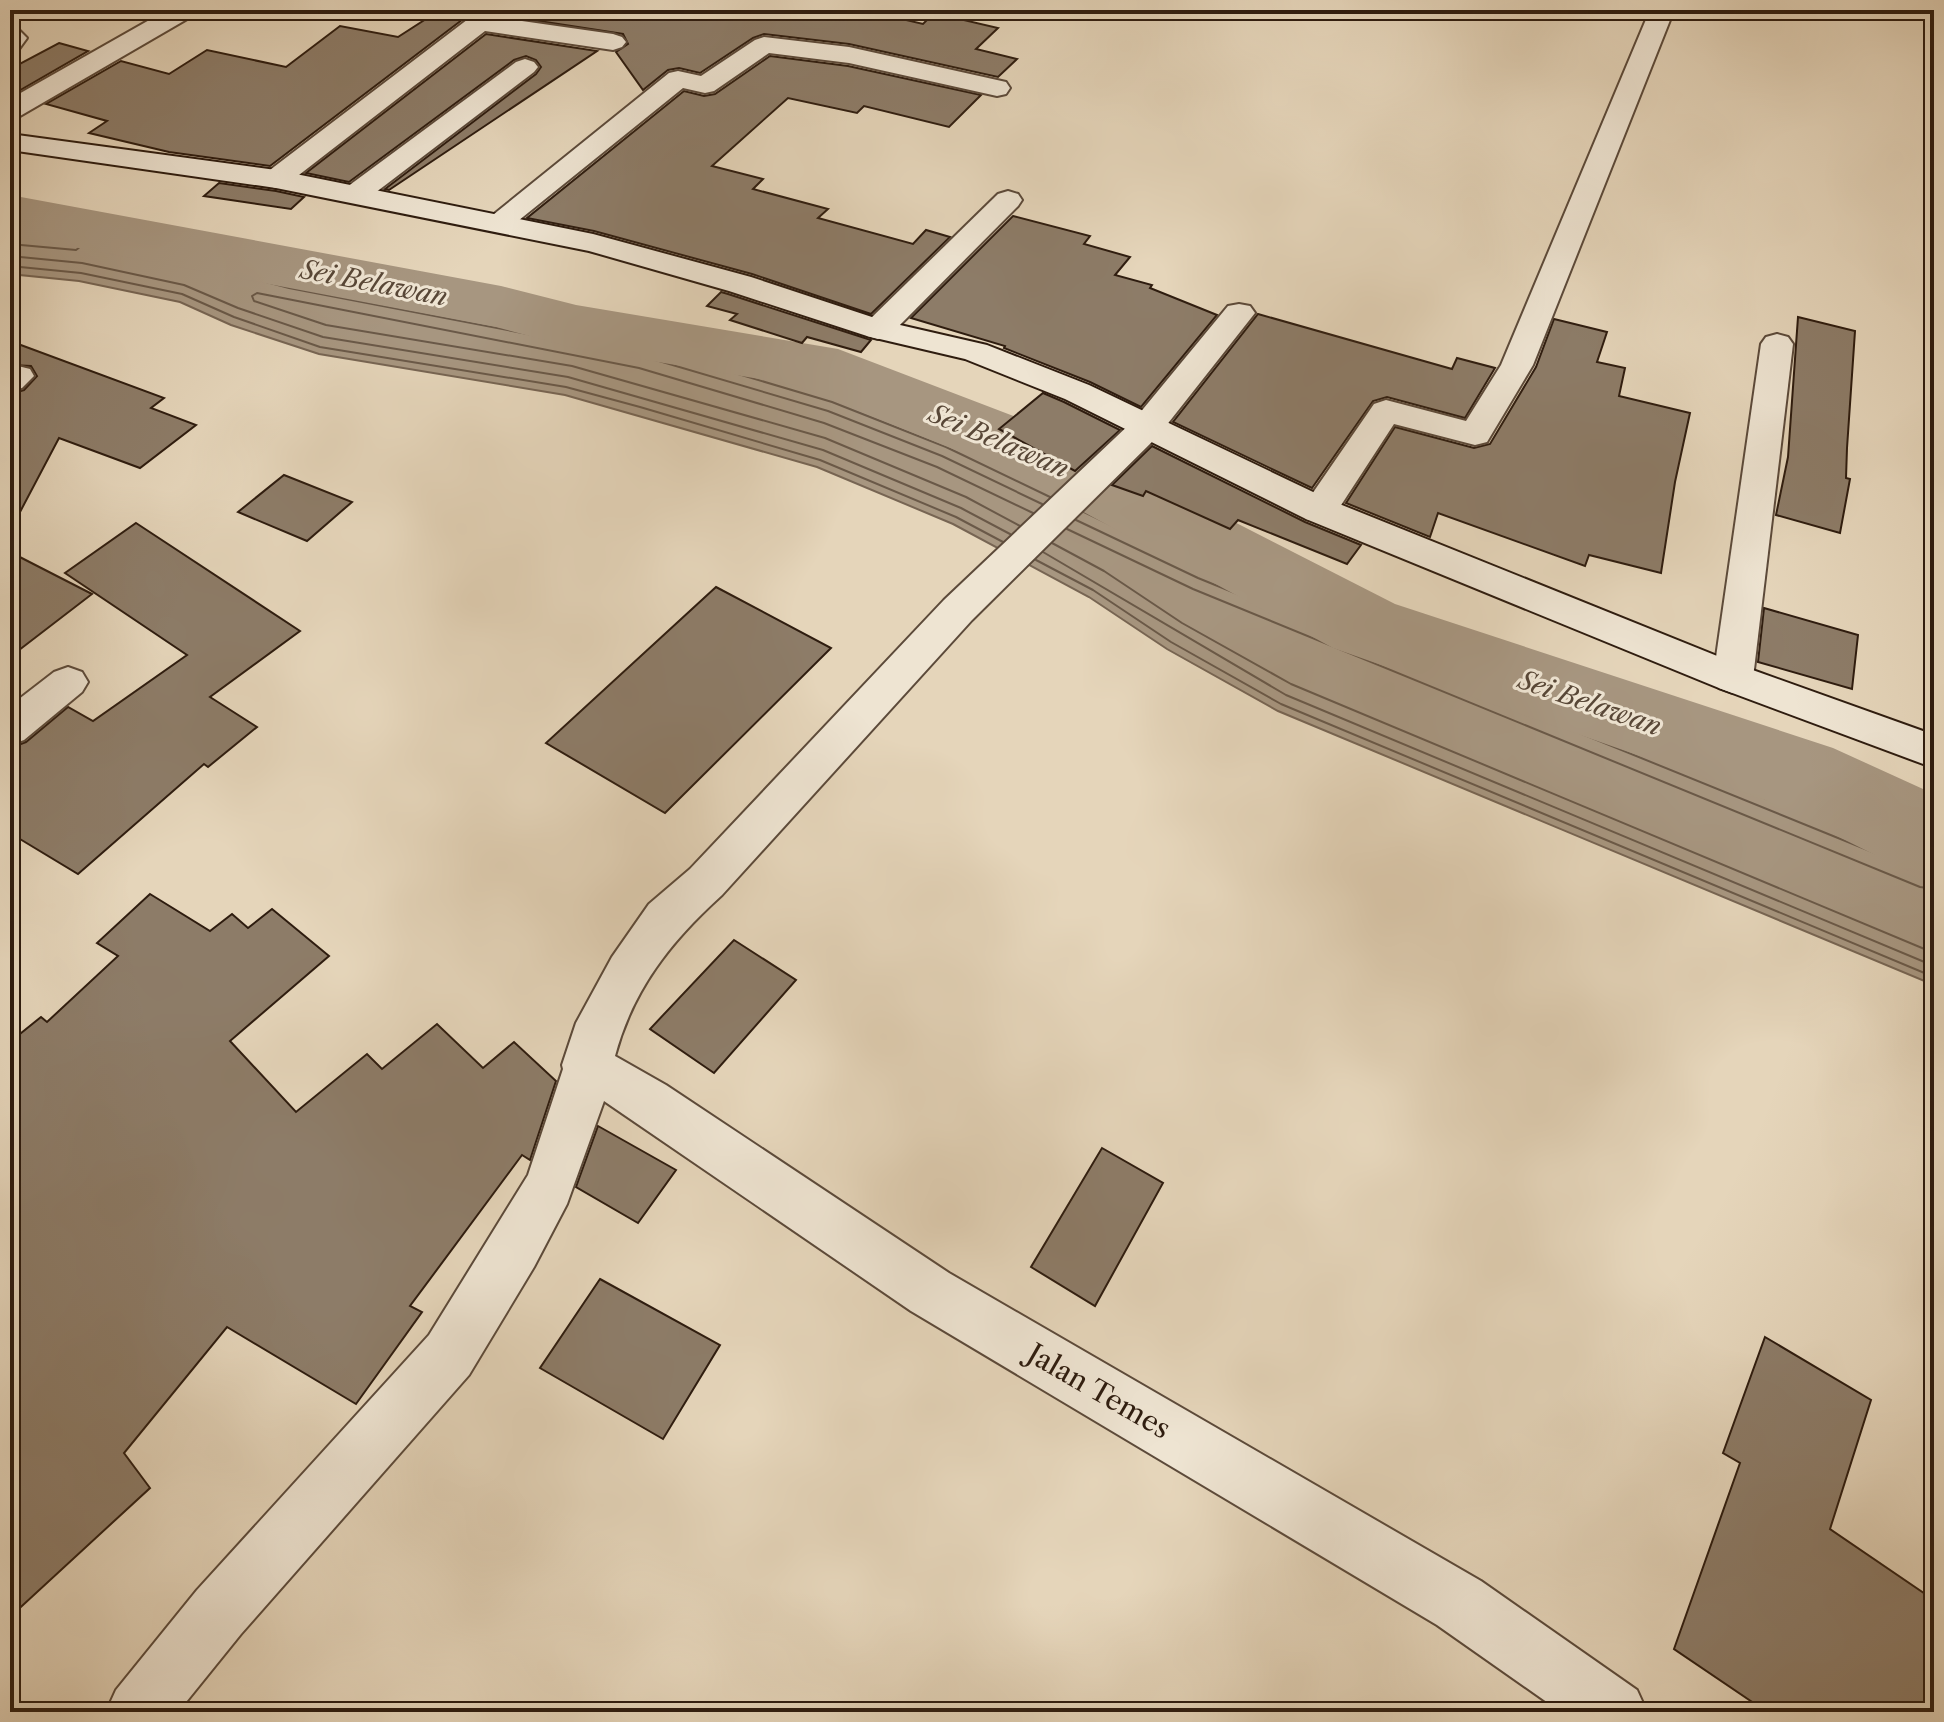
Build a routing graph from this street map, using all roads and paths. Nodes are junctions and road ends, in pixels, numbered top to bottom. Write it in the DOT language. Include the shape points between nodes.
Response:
graph roads {
  1 [pos="185,10"];
  2 [pos="1662,10"];
  3 [pos="487,16"];
  4 [pos="10,35"];
  5 [pos="613,42"];
  6 [pos="10,44"];
  7 [pos="525,67"];
  8 [pos="997,88"];
  9 [pos="10,110"];
  10 [pos="10,142"];
  11 [pos="276,179"];
  12 [pos="357,193"];
  13 [pos="1008,200"];
  14 [pos="498,223"];
  15 [pos="1239,313"];
  16 [pos="878,329"];
  17 [pos="1777,344"];
  18 [pos="1146,428"];
  19 [pos="1319,510"];
  20 [pos="1733,678"];
  21 [pos="68,682"];
  22 [pos="10,729"];
  23 [pos="1934,752"];
  24 [pos="586,1065"];
  25 [pos="138,1712"];
  26 [pos="1615,1712"];
  1 -- 9 [label="street"];
  2 -- 19 [label="street" via="1517,365 1475,434 1386,411"];
  3 -- 5 [label="street"];
  3 -- 11 [label="street"];
  4 -- 6 [label="street"];
  7 -- 12 [label="street"];
  8 -- 14 [label="street" via="849,55 764,45 705,85 678,79"];
  10 -- 11 [label="street"];
  11 -- 12 [label="street"];
  12 -- 14 [label="street"];
  13 -- 16 [label="street"];
  14 -- 16 [label="street" via="622,251"];
  15 -- 18 [label="street"];
  16 -- 18 [label="street" via="976,352 1077,392"];
  17 -- 20 [label="street"];
  18 -- 19 [label="street"];
  18 -- 24 [label="street" via="958,610 706,882 665,918 600,1023"];
  19 -- 20 [label="street"];
  20 -- 23 [label="street"];
  21 -- 22 [label="street"];
  24 -- 25 [label="street" via="576,1113 549,1187 449,1355 219,1612"];
  24 -- 26 [label="street, Jalan Temes" via="649,1101 930,1292 1459,1603"];
}
